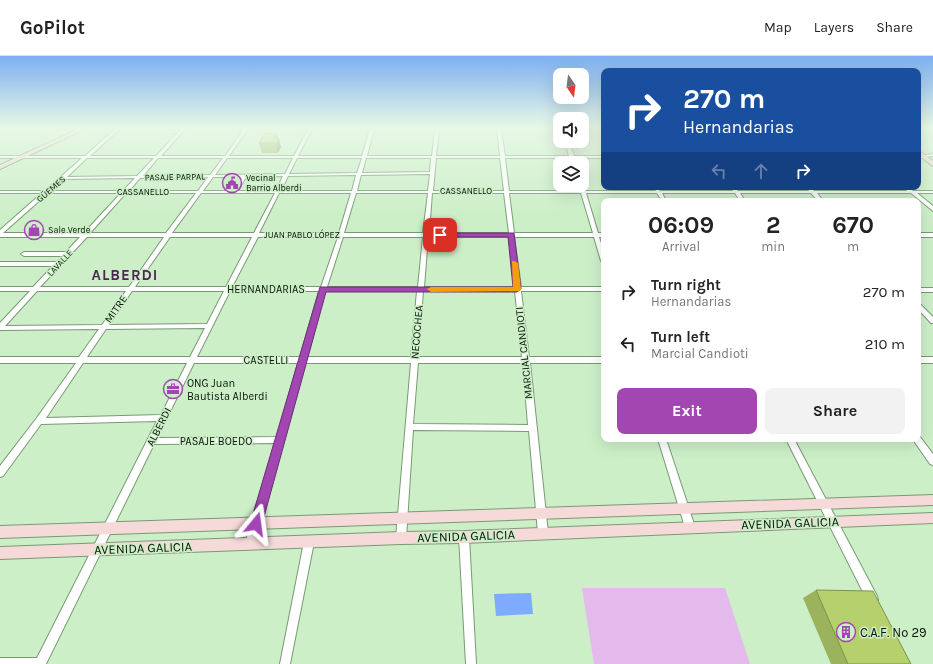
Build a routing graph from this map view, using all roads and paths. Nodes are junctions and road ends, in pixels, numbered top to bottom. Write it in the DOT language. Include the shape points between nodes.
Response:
graph roads {
  1 [pos="25,155"];
  2 [pos="0,157"];
  3 [pos="22,157"];
  4 [pos="86,157"];
  5 [pos="157,157"];
  6 [pos="224,157"];
  7 [pos="297,157"];
  8 [pos="364,157"];
  9 [pos="434,157"];
  10 [pos="503,157"];
  11 [pos="553,157"];
  12 [pos="589,157"];
  13 [pos="601,157"];
  14 [pos="921,157"];
  15 [pos="921,158"];
  16 [pos="933,164"];
  17 [pos="0,167"];
  18 [pos="933,168"];
  19 [pos="432,173"];
  20 [pos="359,174"];
  21 [pos="245,175"];
  22 [pos="287,175"];
  23 [pos="211,176"];
  24 [pos="138,177"];
  25 [pos="62,178"];
  26 [pos="620,190"];
  27 [pos="761,190"];
  28 [pos="910,190"];
  29 [pos="47,191"];
  30 [pos="235,191"];
  31 [pos="354,191"];
  32 [pos="430,191"];
  33 [pos="506,191"];
  34 [pos="553,191"];
  35 [pos="589,191"];
  36 [pos="125,192"];
  37 [pos="199,192"];
  38 [pos="278,192"];
  39 [pos="583,192"];
  40 [pos="813,192"];
  41 [pos="912,192"];
  42 [pos="933,192"];
  43 [pos="1,193"];
  44 [pos="818,198"];
  45 [pos="919,198"];
  46 [pos="921,199"];
  47 [pos="933,209"];
  48 [pos="0,234"];
  49 [pos="86,235"];
  50 [pos="168,235"];
  51 [pos="257,235"];
  52 [pos="341,235"];
  53 [pos="426,235"];
  54 [pos="511,235"];
  55 [pos="596,235"];
  56 [pos="601,235"];
  57 [pos="921,235"];
  58 [pos="933,235"];
  59 [pos="601,251"];
  60 [pos="24,254"];
  61 [pos="68,254"];
  62 [pos="0,264"];
  63 [pos="58,264"];
  64 [pos="0,289"];
  65 [pos="36,289"];
  66 [pos="323,289"];
  67 [pos="421,289"];
  68 [pos="517,289"];
  69 [pos="129,290"];
  70 [pos="228,290"];
  71 [pos="601,290"];
  72 [pos="921,290"];
  73 [pos="933,290"];
  74 [pos="921,308"];
  75 [pos="933,321"];
  76 [pos="103,326"];
  77 [pos="209,326"];
  78 [pos="0,328"];
  79 [pos="193,359"];
  80 [pos="0,360"];
  81 [pos="81,360"];
  82 [pos="303,360"];
  83 [pos="414,360"];
  84 [pos="526,360"];
  85 [pos="601,360"];
  86 [pos="921,360"];
  87 [pos="933,360"];
  88 [pos="163,418"];
  89 [pos="39,421"];
  90 [pos="409,427"];
  91 [pos="532,428"];
  92 [pos="280,440"];
  93 [pos="151,441"];
  94 [pos="663,442"];
  95 [pos="792,442"];
  96 [pos="919,442"];
  97 [pos="933,461"];
  98 [pos="0,473"];
  99 [pos="933,500"];
  100 [pos="824,504"];
  101 [pos="685,509"];
  102 [pos="540,512"];
  103 [pos="402,518"];
  104 [pos="933,518"];
  105 [pos="833,522"];
  106 [pos="256,524"];
  107 [pos="690,527"];
  108 [pos="108,530"];
  109 [pos="0,532"];
  110 [pos="543,532"];
  111 [pos="464,537"];
  112 [pos="401,538"];
  113 [pos="309,542"];
  114 [pos="250,544"];
  115 [pos="98,549"];
  116 [pos="0,553"];
  117 [pos="877,607"];
  118 [pos="0,663"];
  119 [pos="40,664"];
  120 [pos="285,664"];
  121 [pos="471,664"];
  1 -- 3 [label="main road"];
  2 -- 3 [label="street"];
  3 -- 4 [label="street"];
  3 -- 17 [label="main road"];
  4 -- 5 [label="street"];
  4 -- 25 [label="street, GÜEMES"];
  5 -- 6 [label="street"];
  5 -- 24 [label="street, LAVALLE"];
  6 -- 7 [label="street"];
  6 -- 23 [label="street, MITRE"];
  7 -- 8 [label="street"];
  7 -- 22 [label="street, ALBERDI"];
  8 -- 9 [label="street"];
  8 -- 20 [label="street"];
  9 -- 10 [label="street"];
  9 -- 19 [label="street, NECOCHEA"];
  10 -- 11 [label="street"];
  10 -- 33 [label="street, MARCIAL CANDIOTI"];
  12 -- 13 [label="street"];
  14 -- 16 [label="main road"];
  15 -- 18 [label="main road"];
  19 -- 20 [label="street, PASAJE PARPAL"];
  19 -- 32 [label="street, NECOCHEA"];
  20 -- 22 [label="street, PASAJE PARPAL"];
  20 -- 31 [label="street"];
  21 -- 22 [label="street, PASAJE PARPAL"];
  21 -- 23 [label="street, PASAJE PARPAL"];
  21 -- 30 [label="street"];
  22 -- 38 [label="street, ALBERDI"];
  23 -- 24 [label="street, PASAJE PARPAL"];
  23 -- 37 [label="street, MITRE"];
  24 -- 25 [label="street, PASAJE PARPAL"];
  24 -- 36 [label="street, LAVALLE"];
  25 -- 29 [label="street, GÜEMES"];
  26 -- 35 [label="street, CASSANELLO"];
  27 -- 40 [label="street, CASSANELLO"];
  28 -- 41 [label="street"];
  29 -- 36 [label="street, CASSANELLO"];
  29 -- 43 [label="street, CASSANELLO"];
  29 -- 48 [label="street, GÜEMES"];
  30 -- 37 [label="street, CASSANELLO"];
  30 -- 38 [label="street, CASSANELLO"];
  31 -- 32 [label="street, CASSANELLO"];
  31 -- 38 [label="street, CASSANELLO"];
  31 -- 52 [label="street"];
  32 -- 33 [label="street, CASSANELLO"];
  32 -- 53 [label="street, NECOCHEA"];
  33 -- 34 [label="street, CASSANELLO"];
  33 -- 54 [label="street, MARCIAL CANDIOTI"];
  36 -- 37 [label="street, CASSANELLO"];
  36 -- 49 [label="street, LAVALLE"];
  37 -- 50 [label="street, MITRE"];
  38 -- 51 [label="street, ALBERDI"];
  39 -- 55 [label="street"];
  40 -- 41 [label="street, CASSANELLO"];
  40 -- 44 [label="street"];
  41 -- 42 [label="street, CASSANELLO"];
  41 -- 45 [label="street"];
  46 -- 47 [label="street"];
  48 -- 49 [label="street, JUAN PABLO LÓPEZ"];
  49 -- 50 [label="street, JUAN PABLO LÓPEZ"];
  49 -- 61 [label="street, LAVALLE"];
  50 -- 51 [label="street, JUAN PABLO LÓPEZ"];
  50 -- 69 [label="street, MITRE"];
  51 -- 52 [label="street, JUAN PABLO LÓPEZ"];
  51 -- 70 [label="street, ALBERDI"];
  52 -- 53 [label="street, JUAN PABLO LÓPEZ"];
  52 -- 66 [label="street"];
  53 -- 54 [label="street, JUAN PABLO LÓPEZ"];
  53 -- 67 [label="street, NECOCHEA"];
  54 -- 55 [label="street, JUAN PABLO LÓPEZ"];
  54 -- 68 [label="street, MARCIAL CANDIOTI"];
  55 -- 56 [label="street, JUAN PABLO LÓPEZ"];
  55 -- 59 [label="street"];
  57 -- 58 [label="street"];
  60 -- 61 [label="street"];
  61 -- 63 [label="street, LAVALLE"];
  62 -- 63 [label="street"];
  63 -- 65 [label="street, LAVALLE"];
  64 -- 65 [label="street, HERNANDARIAS"];
  65 -- 69 [label="street, HERNANDARIAS"];
  65 -- 78 [label="street, LAVALLE"];
  66 -- 67 [label="street, HERNANDARIAS"];
  66 -- 70 [label="street, HERNANDARIAS"];
  66 -- 82 [label="street"];
  67 -- 68 [label="street, HERNANDARIAS"];
  67 -- 83 [label="street, NECOCHEA"];
  68 -- 71 [label="street, HERNANDARIAS"];
  68 -- 84 [label="street, MARCIAL CANDIOTI"];
  69 -- 70 [label="street, HERNANDARIAS"];
  69 -- 76 [label="street, MITRE"];
  70 -- 77 [label="street, ALBERDI"];
  72 -- 73 [label="street"];
  74 -- 75 [label="street"];
  76 -- 77 [label="street"];
  76 -- 78 [label="street"];
  76 -- 81 [label="street, MITRE"];
  77 -- 79 [label="street, ALBERDI"];
  79 -- 81 [label="street, CASTELLI"];
  79 -- 82 [label="street, CASTELLI"];
  79 -- 88 [label="street, ALBERDI"];
  80 -- 81 [label="street, CASTELLI"];
  81 -- 89 [label="street, MITRE"];
  82 -- 83 [label="street, CASTELLI"];
  82 -- 92 [label="street"];
  83 -- 84 [label="street, CASTELLI"];
  83 -- 90 [label="street, NECOCHEA"];
  84 -- 85 [label="street, CASTELLI"];
  84 -- 91 [label="street, MARCIAL CANDIOTI"];
  86 -- 87 [label="street"];
  88 -- 89 [label="street"];
  88 -- 93 [label="street, ALBERDI"];
  89 -- 98 [label="street, MITRE"];
  90 -- 91 [label="street"];
  90 -- 103 [label="street, NECOCHEA"];
  91 -- 102 [label="street, MARCIAL CANDIOTI"];
  92 -- 93 [label="street, PASAJE BOEDO"];
  92 -- 106 [label="street"];
  93 -- 108 [label="street, ALBERDI"];
  94 -- 101 [label="street"];
  95 -- 100 [label="street"];
  96 -- 97 [label="street"];
  99 -- 100 [label="main road, AVENIDA GALICIA"];
  100 -- 101 [label="main road, AVENIDA GALICIA"];
  100 -- 105 [label="street"];
  101 -- 102 [label="main road, AVENIDA GALICIA"];
  101 -- 107 [label="street"];
  102 -- 103 [label="main road, AVENIDA GALICIA"];
  102 -- 110 [label="street, MARCIAL CANDIOTI"];
  103 -- 106 [label="main road, AVENIDA GALICIA"];
  103 -- 112 [label="street, NECOCHEA"];
  104 -- 105 [label="main road, AVENIDA GALICIA"];
  105 -- 107 [label="main road, AVENIDA GALICIA"];
  105 -- 117 [label="street"];
  106 -- 108 [label="main road, AVENIDA GALICIA"];
  106 -- 114 [label="street"];
  107 -- 110 [label="main road, AVENIDA GALICIA"];
  108 -- 109 [label="main road, AVENIDA GALICIA"];
  108 -- 115 [label="street, ALBERDI"];
  110 -- 111 [label="main road, AVENIDA GALICIA"];
  111 -- 112 [label="main road, AVENIDA GALICIA"];
  111 -- 121 [label="street"];
  112 -- 113 [label="main road, AVENIDA GALICIA"];
  113 -- 114 [label="main road, AVENIDA GALICIA"];
  113 -- 120 [label="street"];
  114 -- 115 [label="main road, AVENIDA GALICIA"];
  115 -- 116 [label="main road, AVENIDA GALICIA"];
  115 -- 119 [label="street, ALBERDI"];
  118 -- 119 [label="street"];
}
